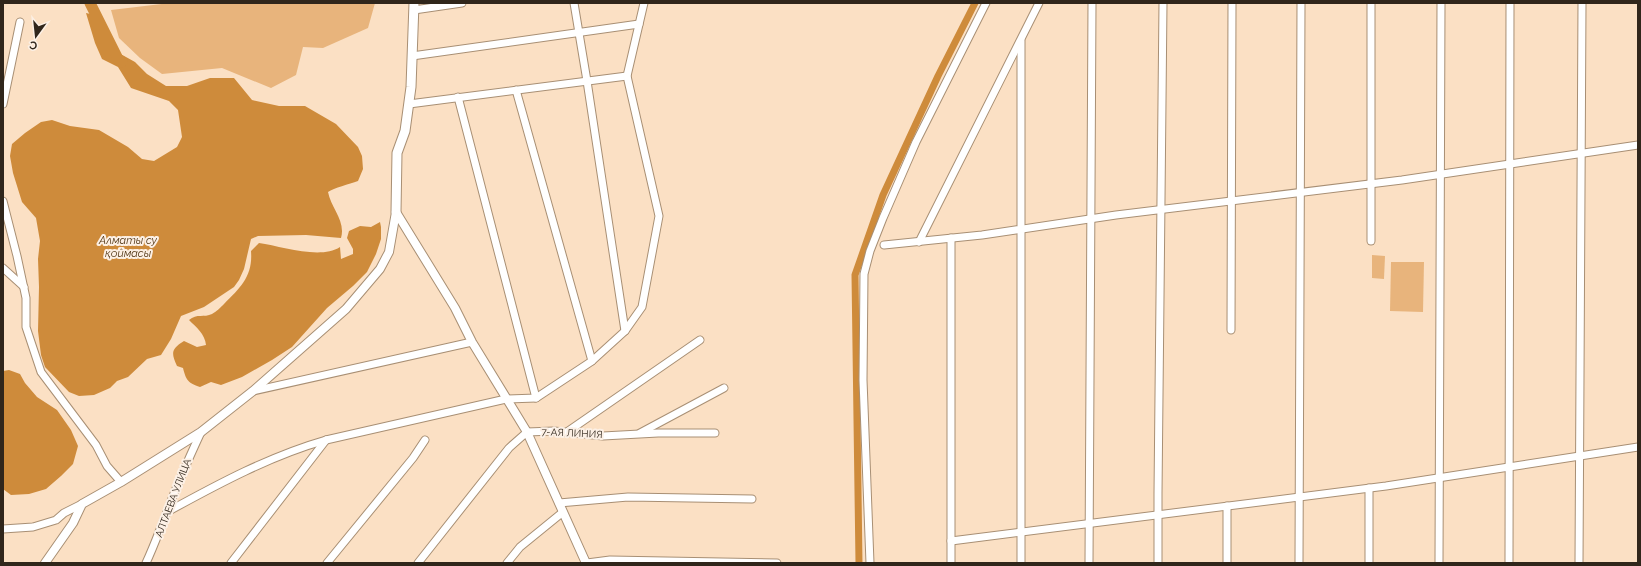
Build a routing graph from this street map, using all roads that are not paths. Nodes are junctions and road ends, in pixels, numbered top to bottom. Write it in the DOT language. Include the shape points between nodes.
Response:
graph roads {
  1 [pos="462,3"];
  2 [pos="574,3"];
  3 [pos="644,3"];
  4 [pos="986,3"];
  5 [pos="1039,3"];
  6 [pos="1092,3"];
  7 [pos="1163,3"];
  8 [pos="1232,3"];
  9 [pos="1301,3"];
  10 [pos="1371,3"];
  11 [pos="1441,3"];
  12 [pos="1510,3"];
  13 [pos="1582,3"];
  14 [pos="414,6"];
  15 [pos="20,22"];
  16 [pos="639,24"];
  17 [pos="578,32"];
  18 [pos="1020,41"];
  19 [pos="412,56"];
  20 [pos="627,76"];
  21 [pos="587,81"];
  22 [pos="516,90"];
  23 [pos="458,97"];
  24 [pos="3,104"];
  25 [pos="409,104"];
  26 [pos="1638,145"];
  27 [pos="1581,154"];
  28 [pos="1510,164"];
  29 [pos="1440,175"];
  30 [pos="1371,184"];
  31 [pos="1300,192"];
  32 [pos="1231,200"];
  33 [pos="3,201"];
  34 [pos="1160,209"];
  35 [pos="396,212"];
  36 [pos="1090,219"];
  37 [pos="1020,229"];
  38 [pos="951,238"];
  39 [pos="1371,241"];
  40 [pos="919,242"];
  41 [pos="884,246"];
  42 [pos="3,268"];
  43 [pos="24,287"];
  44 [pos="1231,330"];
  45 [pos="625,331"];
  46 [pos="700,340"];
  47 [pos="472,342"];
  48 [pos="592,361"];
  49 [pos="724,388"];
  50 [pos="254,391"];
  51 [pos="536,398"];
  52 [pos="506,399"];
  53 [pos="201,432"];
  54 [pos="527,432"];
  55 [pos="567,432"];
  56 [pos="715,433"];
  57 [pos="638,434"];
  58 [pos="326,440"];
  59 [pos="426,440"];
  60 [pos="1638,447"];
  61 [pos="1579,457"];
  62 [pos="1510,468"];
  63 [pos="1439,478"];
  64 [pos="121,482"];
  65 [pos="1369,488"];
  66 [pos="1299,497"];
  67 [pos="752,499"];
  68 [pos="559,502"];
  69 [pos="82,504"];
  70 [pos="1227,506"];
  71 [pos="167,512"];
  72 [pos="563,512"];
  73 [pos="1158,515"];
  74 [pos="1089,524"];
  75 [pos="3,529"];
  76 [pos="1021,532"];
  77 [pos="951,541"];
  78 [pos="45,563"];
  79 [pos="146,563"];
  80 [pos="230,563"];
  81 [pos="327,563"];
  82 [pos="418,563"];
  83 [pos="507,563"];
  84 [pos="586,563"];
  85 [pos="778,563"];
  86 [pos="870,563"];
  87 [pos="951,563"];
  88 [pos="1021,563"];
  89 [pos="1089,563"];
  90 [pos="1158,563"];
  91 [pos="1227,563"];
  92 [pos="1298,563"];
  93 [pos="1369,563"];
  94 [pos="1439,563"];
  95 [pos="1510,563"];
  96 [pos="1579,563"];
  1 -- 14 [label="street"];
  2 -- 17 [label="street"];
  3 -- 16 [label="street"];
  4 -- 86 [label="street" via="916,142 870,251 864,274 863,380"];
  5 -- 18 [label="street"];
  6 -- 36 [label="street"];
  7 -- 34 [label="street"];
  8 -- 32 [label="street"];
  9 -- 31 [label="street"];
  10 -- 30 [label="street"];
  11 -- 29 [label="street"];
  12 -- 28 [label="street"];
  13 -- 27 [label="street"];
  14 -- 19 [label="main road"];
  15 -- 24 [label="street"];
  16 -- 17 [label="street"];
  16 -- 20 [label="street"];
  17 -- 19 [label="street"];
  17 -- 21 [label="street"];
  18 -- 37 [label="street"];
  18 -- 40 [label="street"];
  19 -- 25 [label="main road"];
  20 -- 21 [label="street"];
  20 -- 45 [label="street" via="659,216 642,307"];
  21 -- 22 [label="street"];
  21 -- 45 [label="street"];
  22 -- 23 [label="street"];
  22 -- 48 [label="street"];
  23 -- 25 [label="street"];
  23 -- 51 [label="street"];
  25 -- 35 [label="main road" via="405,131 397,153"];
  26 -- 27 [label="street"];
  27 -- 28 [label="street"];
  27 -- 61 [label="street"];
  28 -- 29 [label="street"];
  28 -- 62 [label="street"];
  29 -- 30 [label="street"];
  29 -- 63 [label="street"];
  30 -- 31 [label="street"];
  30 -- 39 [label="street"];
  31 -- 32 [label="street"];
  31 -- 66 [label="street"];
  32 -- 34 [label="street"];
  32 -- 44 [label="street"];
  33 -- 43 [label="street"];
  34 -- 36 [label="street"];
  34 -- 73 [label="street"];
  35 -- 47 [label="street" via="455,308"];
  35 -- 50 [label="street" via="389,252 380,269 346,309"];
  36 -- 37 [label="street"];
  36 -- 74 [label="street"];
  37 -- 38 [label="street"];
  37 -- 76 [label="street"];
  38 -- 40 [label="street"];
  38 -- 77 [label="street"];
  40 -- 41 [label="street"];
  42 -- 43 [label="street"];
  43 -- 64 [label="street" via="26,326 41,372"];
  45 -- 48 [label="street"];
  46 -- 55 [label="street"];
  47 -- 50 [label="street"];
  47 -- 52 [label="street"];
  48 -- 51 [label="street"];
  49 -- 57 [label="street"];
  50 -- 53 [label="street"];
  51 -- 52 [label="street"];
  52 -- 54 [label="street"];
  52 -- 58 [label="street"];
  53 -- 64 [label="street"];
  53 -- 71 [label="street, АЛТАЕВА УЛИЦА"];
  54 -- 55 [label="street, 7-АЯ ЛИНИЯ"];
  54 -- 68 [label="street"];
  54 -- 82 [label="street, 7-АЯ ЛИНИЯ" via="509,448"];
  55 -- 57 [label="street, 7-АЯ ЛИНИЯ" via="603,436"];
  56 -- 57 [label="street, 7-АЯ ЛИНИЯ"];
  58 -- 71 [label="street" via="290,452 211,487"];
  58 -- 80 [label="street"];
  59 -- 81 [label="street"];
  60 -- 61 [label="street"];
  61 -- 62 [label="street"];
  61 -- 96 [label="street"];
  62 -- 63 [label="street"];
  62 -- 95 [label="street"];
  63 -- 65 [label="street"];
  63 -- 94 [label="street"];
  64 -- 69 [label="street"];
  65 -- 66 [label="street"];
  65 -- 93 [label="street"];
  66 -- 70 [label="street"];
  66 -- 92 [label="street"];
  67 -- 68 [label="street" via="628,497"];
  68 -- 72 [label="street"];
  69 -- 75 [label="street" via="56,520 33,527"];
  69 -- 78 [label="street" via="73,523"];
  70 -- 73 [label="street"];
  70 -- 91 [label="street"];
  71 -- 79 [label="street, АЛТАЕВА УЛИЦА"];
  72 -- 83 [label="street" via="520,547"];
  72 -- 84 [label="street"];
  73 -- 74 [label="street"];
  73 -- 90 [label="street"];
  74 -- 76 [label="street"];
  74 -- 89 [label="street"];
  76 -- 77 [label="street"];
  76 -- 88 [label="street"];
  77 -- 87 [label="street"];
  84 -- 85 [label="street" via="610,560"];
}
